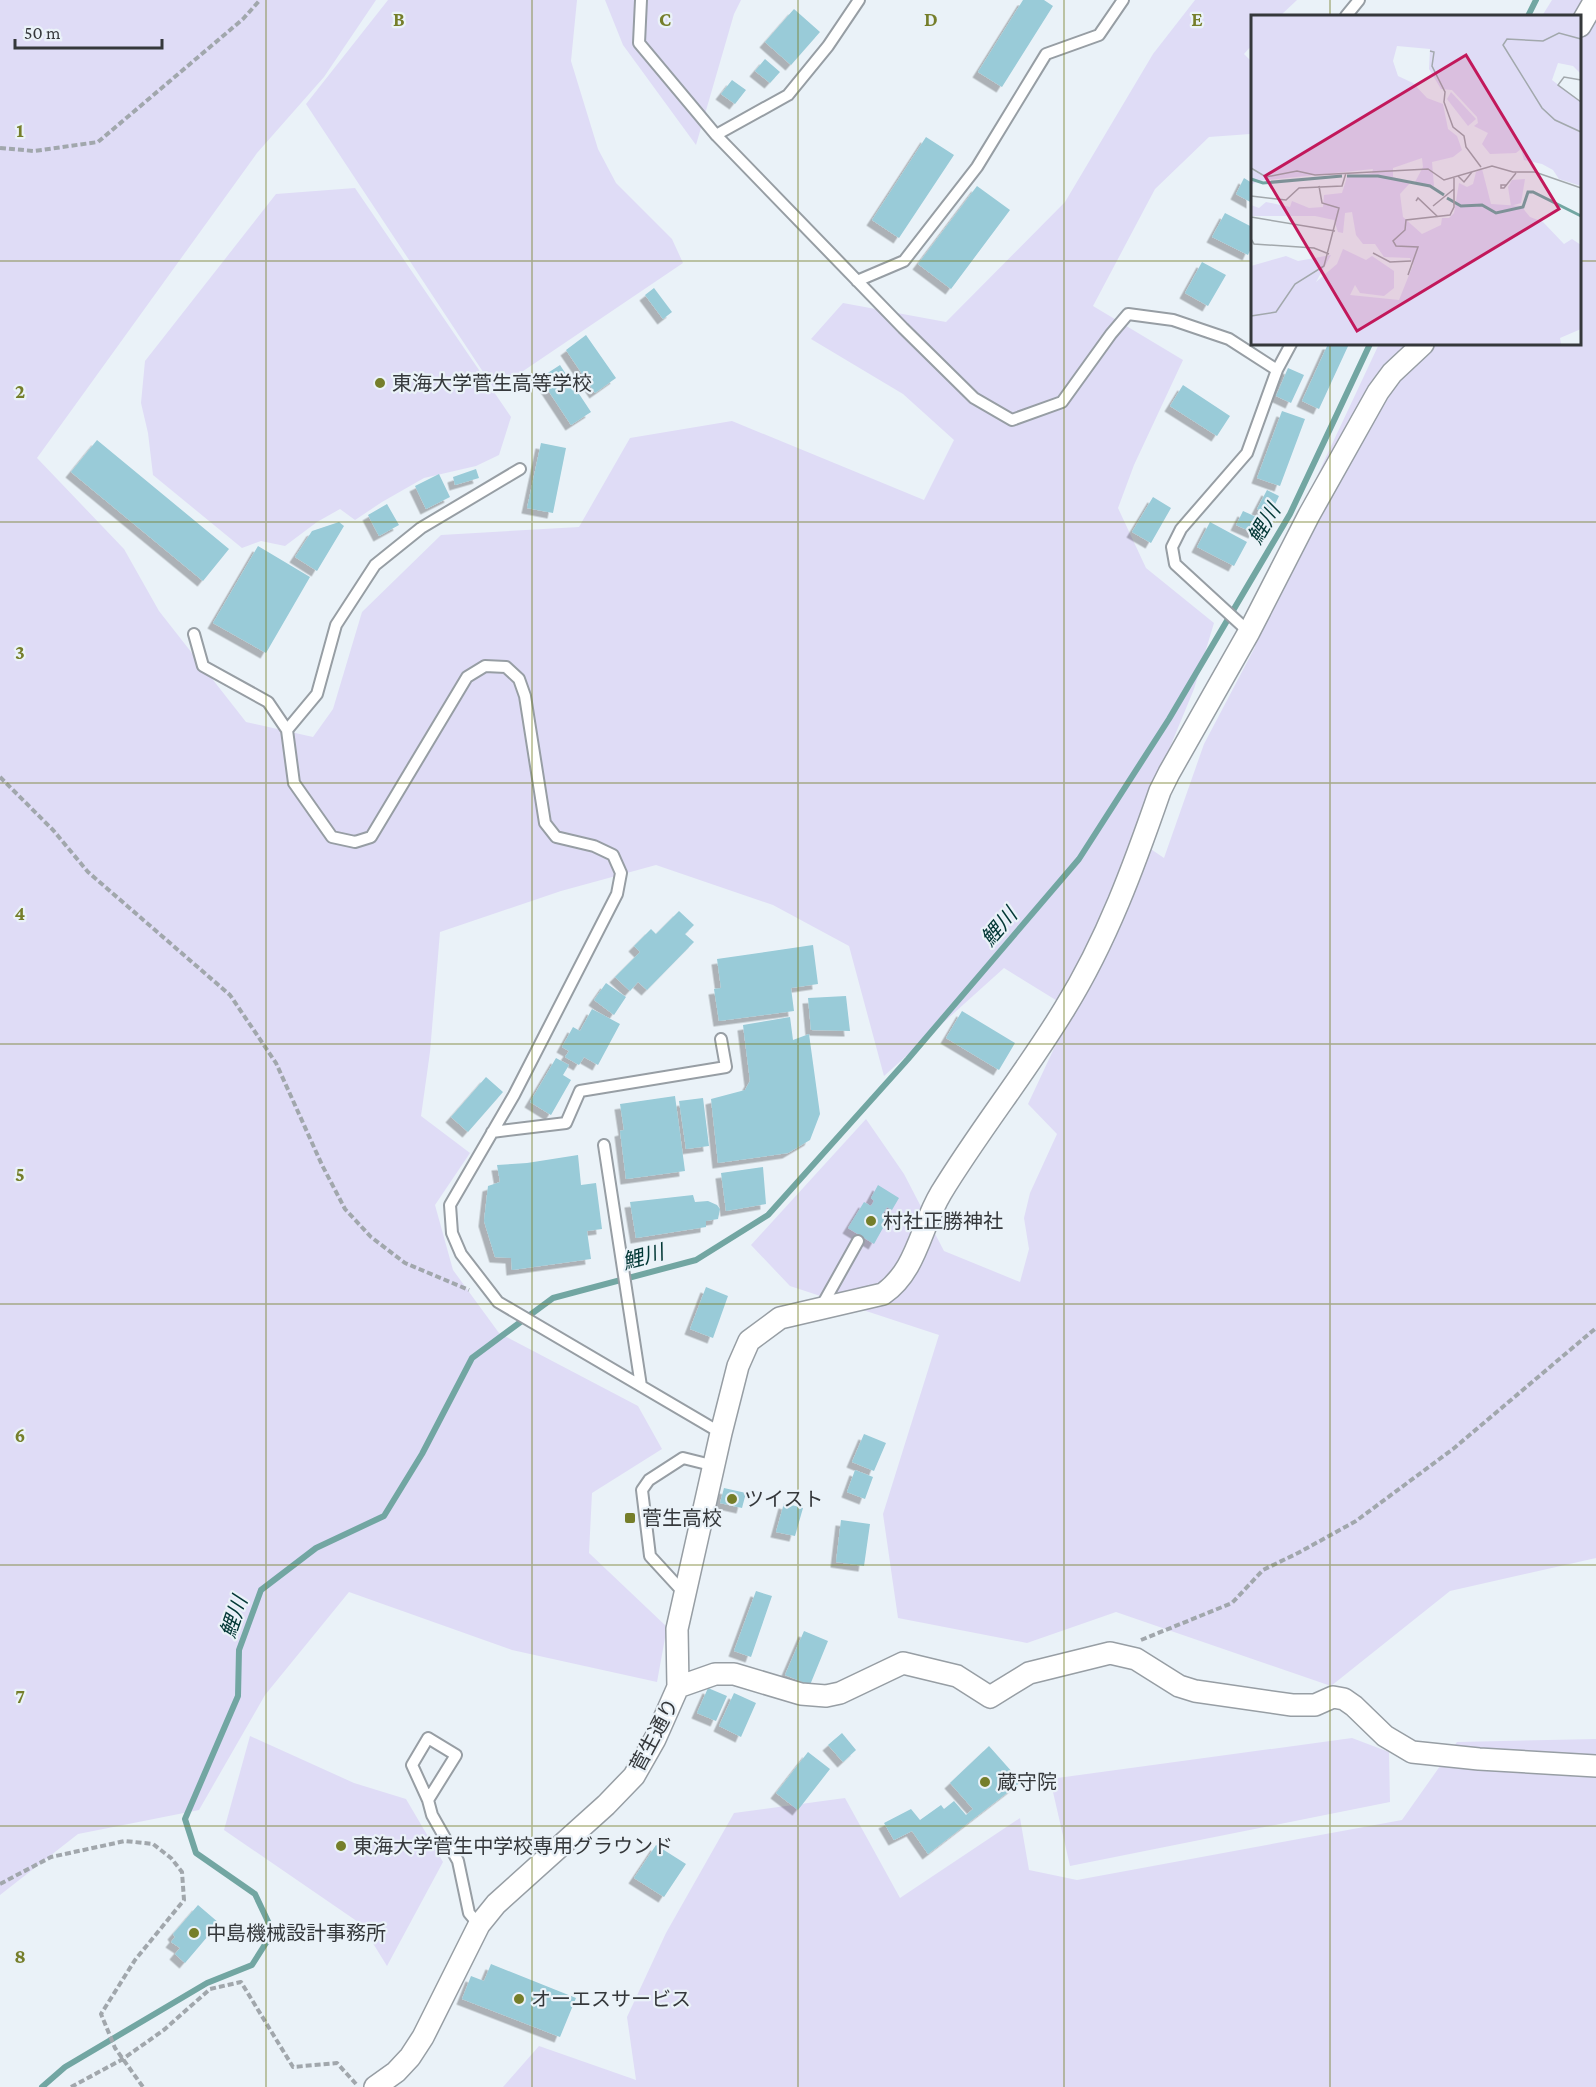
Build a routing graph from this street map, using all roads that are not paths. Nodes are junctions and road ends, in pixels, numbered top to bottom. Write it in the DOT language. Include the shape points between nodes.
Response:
graph roads {
  1 [pos="642,0"];
  2 [pos="859,0"];
  3 [pos="1123,0"];
  4 [pos="1359,0"];
  5 [pos="1595,0"];
  6 [pos="1347,15"];
  7 [pos="1581,24"];
  8 [pos="716,135"];
  9 [pos="857,281"];
  10 [pos="1290,345"];
  11 [pos="1422,345"];
  12 [pos="1277,370"];
  13 [pos="520,469"];
  14 [pos="1245,628"];
  15 [pos="194,634"];
  16 [pos="287,730"];
  17 [pos="721,1039"];
  18 [pos="492,1132"];
  19 [pos="604,1145"];
  20 [pos="858,1241"];
  21 [pos="820,1309"];
  22 [pos="641,1386"];
  23 [pos="721,1433"];
  24 [pos="715,1466"];
  25 [pos="685,1593"];
  26 [pos="678,1687"];
  27 [pos="1596,1766"];
  28 [pos="428,1800"];
  29 [pos="479,1925"];
  30 [pos="375,2087"];
  1 -- 8 [label="lane" via="639,43"];
  2 -- 8 [label="lane" via="788,94"];
  3 -- 9 [label="lane" via="1099,35 1046,54 977,167 904,261"];
  4 -- 6 [label="lane"];
  5 -- 7 [label="street"];
  8 -- 9 [label="lane"];
  9 -- 12 [label="lane" via="975,398 1012,420 1062,402 1128,314 1173,320 1229,339"];
  10 -- 12 [label="lane"];
  11 -- 14 [label="street, 菅生通り" via="1378,392"];
  12 -- 14 [label="lane" via="1247,453 1181,529 1172,547 1175,564"];
  13 -- 16 [label="lane" via="421,528 375,565 336,625 317,694"];
  14 -- 21 [label="street, 菅生通り" via="1160,791 1117,908 1083,978 945,1187 903,1276 883,1294"];
  15 -- 16 [label="lane" via="203,666 268,702"];
  16 -- 18 [label="lane" via="294,783 332,837 355,842 371,837 467,677 485,666 506,667 519,679 525,696 545,823 556,837 613,855 621,873 617,894"];
  17 -- 18 [label="lane" via="726,1067 580,1090 566,1123"];
  18 -- 22 [label="lane" via="450,1204 452,1233 461,1254 502,1304"];
  19 -- 22 [label="lane"];
  20 -- 21 [label="lane"];
  21 -- 23 [label="street, 菅生通り" via="780,1318 748,1341"];
  22 -- 23 [label="lane"];
  23 -- 24 [label="street, 菅生通り"];
  24 -- 25 [label="street, 菅生通り"];
  24 -- 25 [label="lane" via="683,1458 642,1490 650,1556"];
  25 -- 26 [label="street, 菅生通り" via="677,1629"];
  26 -- 27 [label="street" via="715,1674 734,1674 783,1689 826,1696 903,1663 957,1676 990,1697 1029,1673 1110,1653 1136,1659 1179,1686 1195,1691 1292,1705 1315,1705 1333,1697 1344,1699 1385,1736 1412,1752"];
  26 -- 29 [label="street, 菅生通り" via="634,1776 496,1904"];
  28 -- 28 [label="lane" via="411,1765 428,1738 456,1755"];
  28 -- 29 [label="lane" via="432,1815 458,1861 469,1913"];
  29 -- 30 [label="street, 菅生通り" via="423,2037 396,2072"];
}
